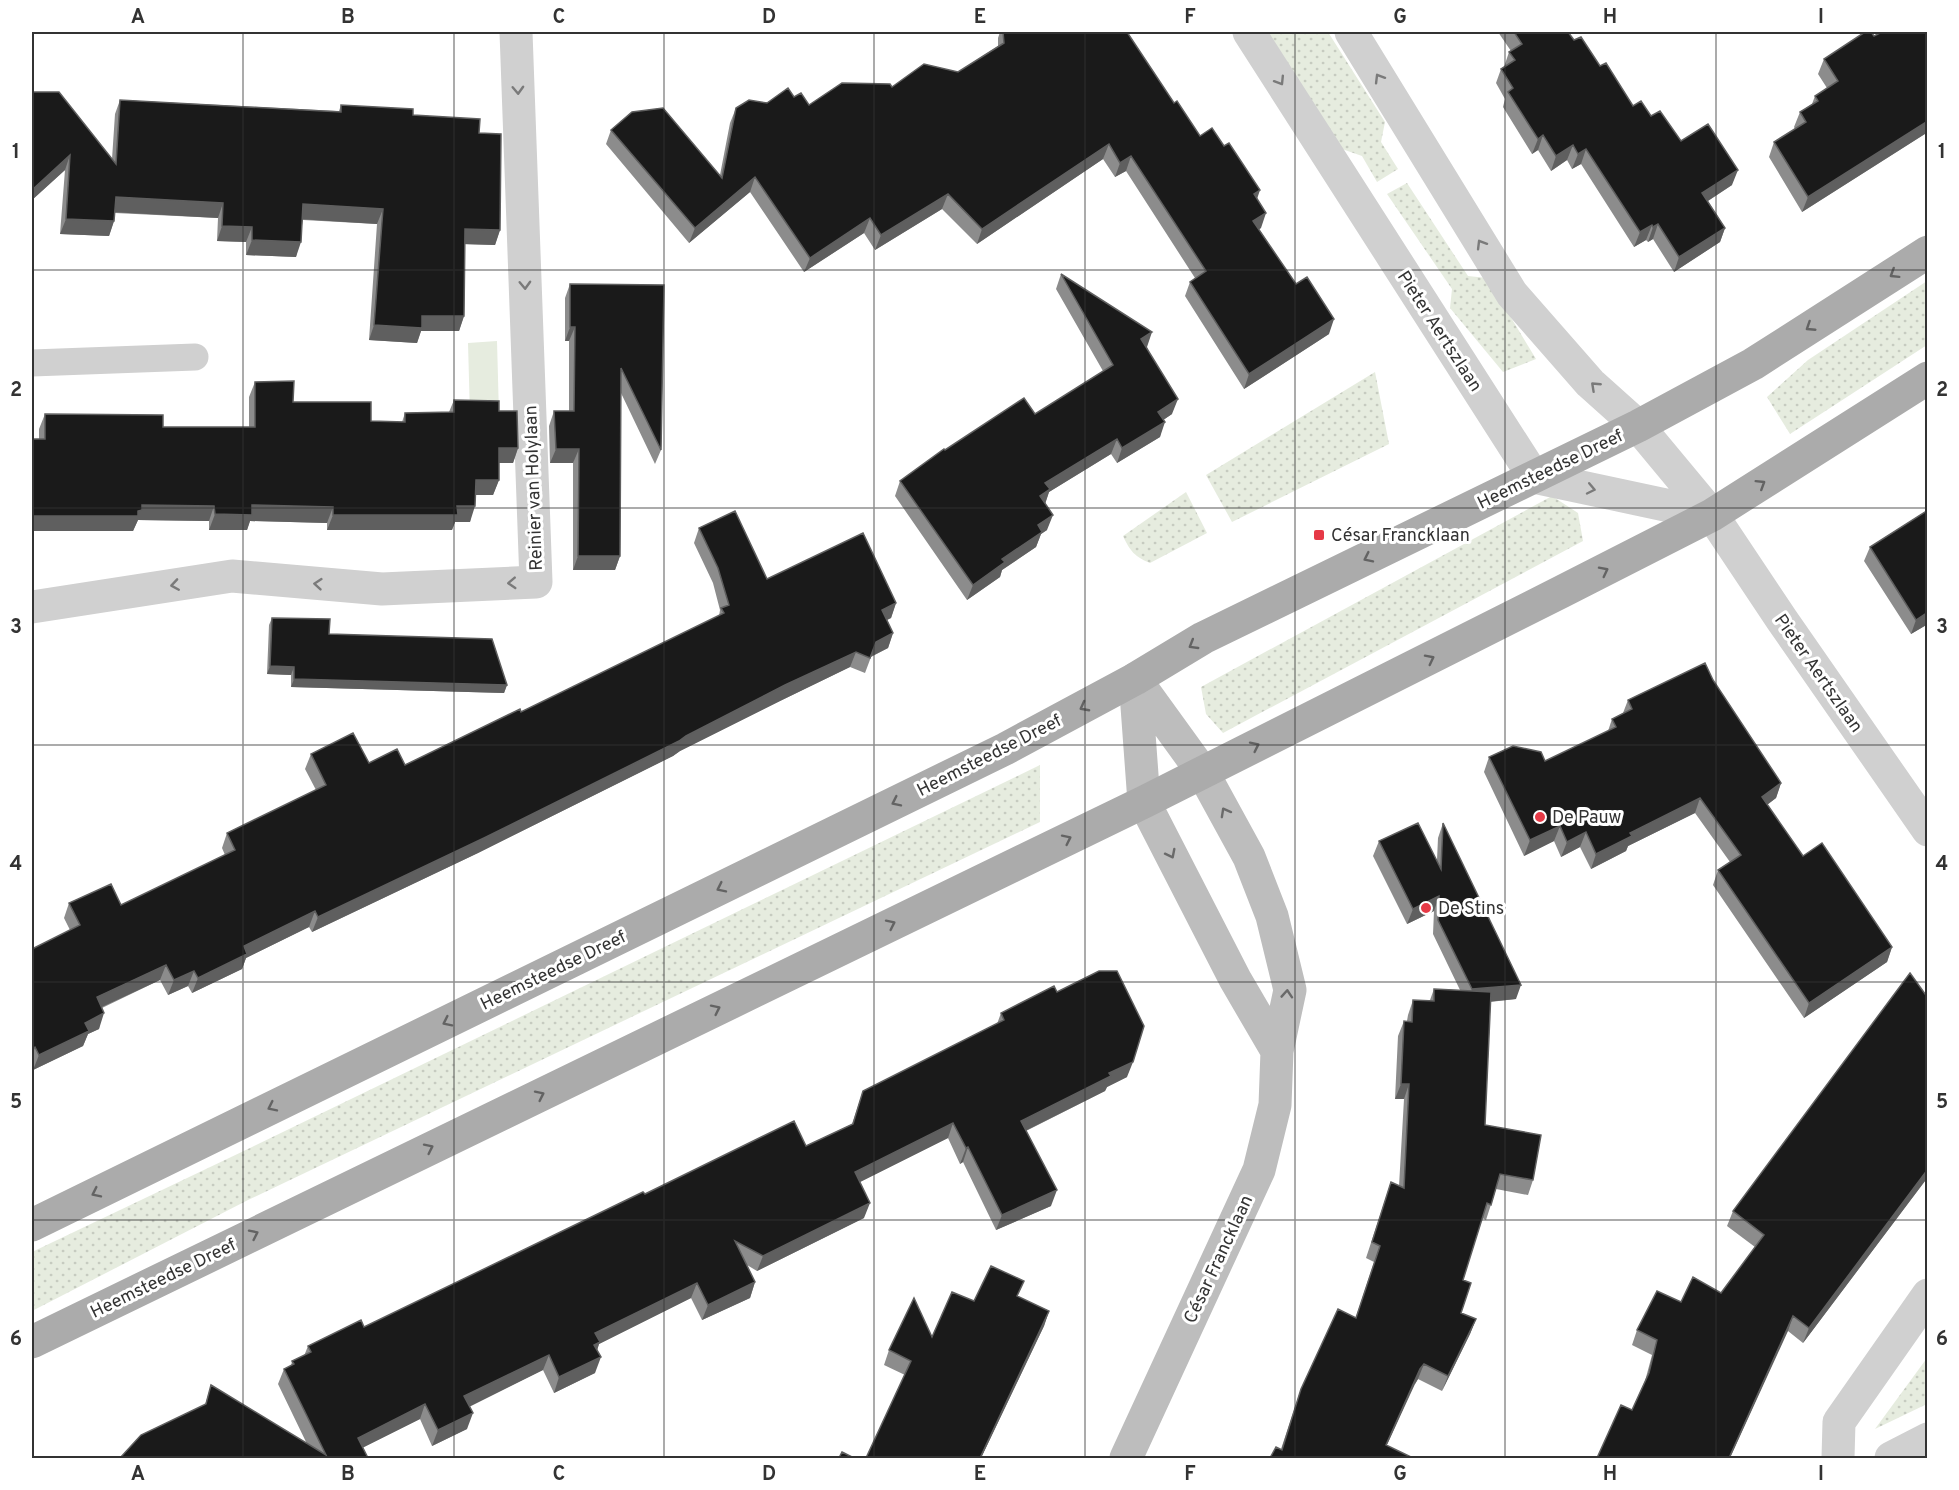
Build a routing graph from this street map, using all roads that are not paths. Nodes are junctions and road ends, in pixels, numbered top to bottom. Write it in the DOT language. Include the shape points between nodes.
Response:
graph roads {
  1 [pos="516,32"];
  2 [pos="1249,32"];
  3 [pos="1351,32"];
  4 [pos="1928,252"];
  5 [pos="195,357"];
  6 [pos="32,363"];
  7 [pos="1928,378"];
  8 [pos="1638,426"];
  9 [pos="1534,477"];
  10 [pos="1712,515"];
  11 [pos="32,607"];
  12 [pos="1135,679"];
  13 [pos="1203,773"];
  14 [pos="1144,801"];
  15 [pos="1928,830"];
  16 [pos="1277,1051"];
  17 [pos="32,1225"];
  18 [pos="1928,1295"];
  19 [pos="32,1342"];
  20 [pos="1928,1439"];
  21 [pos="1126,1458"];
  22 [pos="1838,1458"];
  23 [pos="1891,1458"];
  1 -- 11 [label="street, Reinier van Holylaan, one-way" via="536,582 381,589 232,576"];
  2 -- 9 [label="street, Pieter Aertszlaan, one-way"];
  8 -- 3 [label="street, Pieter Aertszlaan, one-way" via="1590,382 1512,294"];
  4 -- 8 [label="main road, Heemsteedse Dreef, one-way" via="1754,364"];
  5 -- 6 [label="lane"];
  10 -- 7 [label="main road, Heemsteedse Dreef, one-way"];
  8 -- 9 [label="main road, Heemsteedse Dreef"];
  8 -- 10 [label="street, Pieter Aertszlaan"];
  9 -- 10 [label="street, one-way"];
  9 -- 12 [label="main road, Heemsteedse Dreef, one-way" via="1203,638"];
  13 -- 10 [label="main road, Heemsteedse Dreef, one-way"];
  10 -- 15 [label="street, Pieter Aertszlaan"];
  12 -- 13 [label="main road, César Francklaan"];
  12 -- 14 [label="main road"];
  12 -- 17 [label="main road, Heemsteedse Dreef, one-way" via="1005,748"];
  13 -- 14 [label="main road, Heemsteedse Dreef"];
  16 -- 13 [label="main road, César Francklaan, one-way" via="1290,990 1272,916 1249,857"];
  14 -- 16 [label="main road, one-way" via="1235,979"];
  19 -- 14 [label="main road, Heemsteedse Dreef, one-way"];
  16 -- 21 [label="main road, César Francklaan" via="1275,1105 1259,1170"];
  18 -- 22 [label="street" via="1839,1422"];
  20 -- 23 [label="street"];
}
